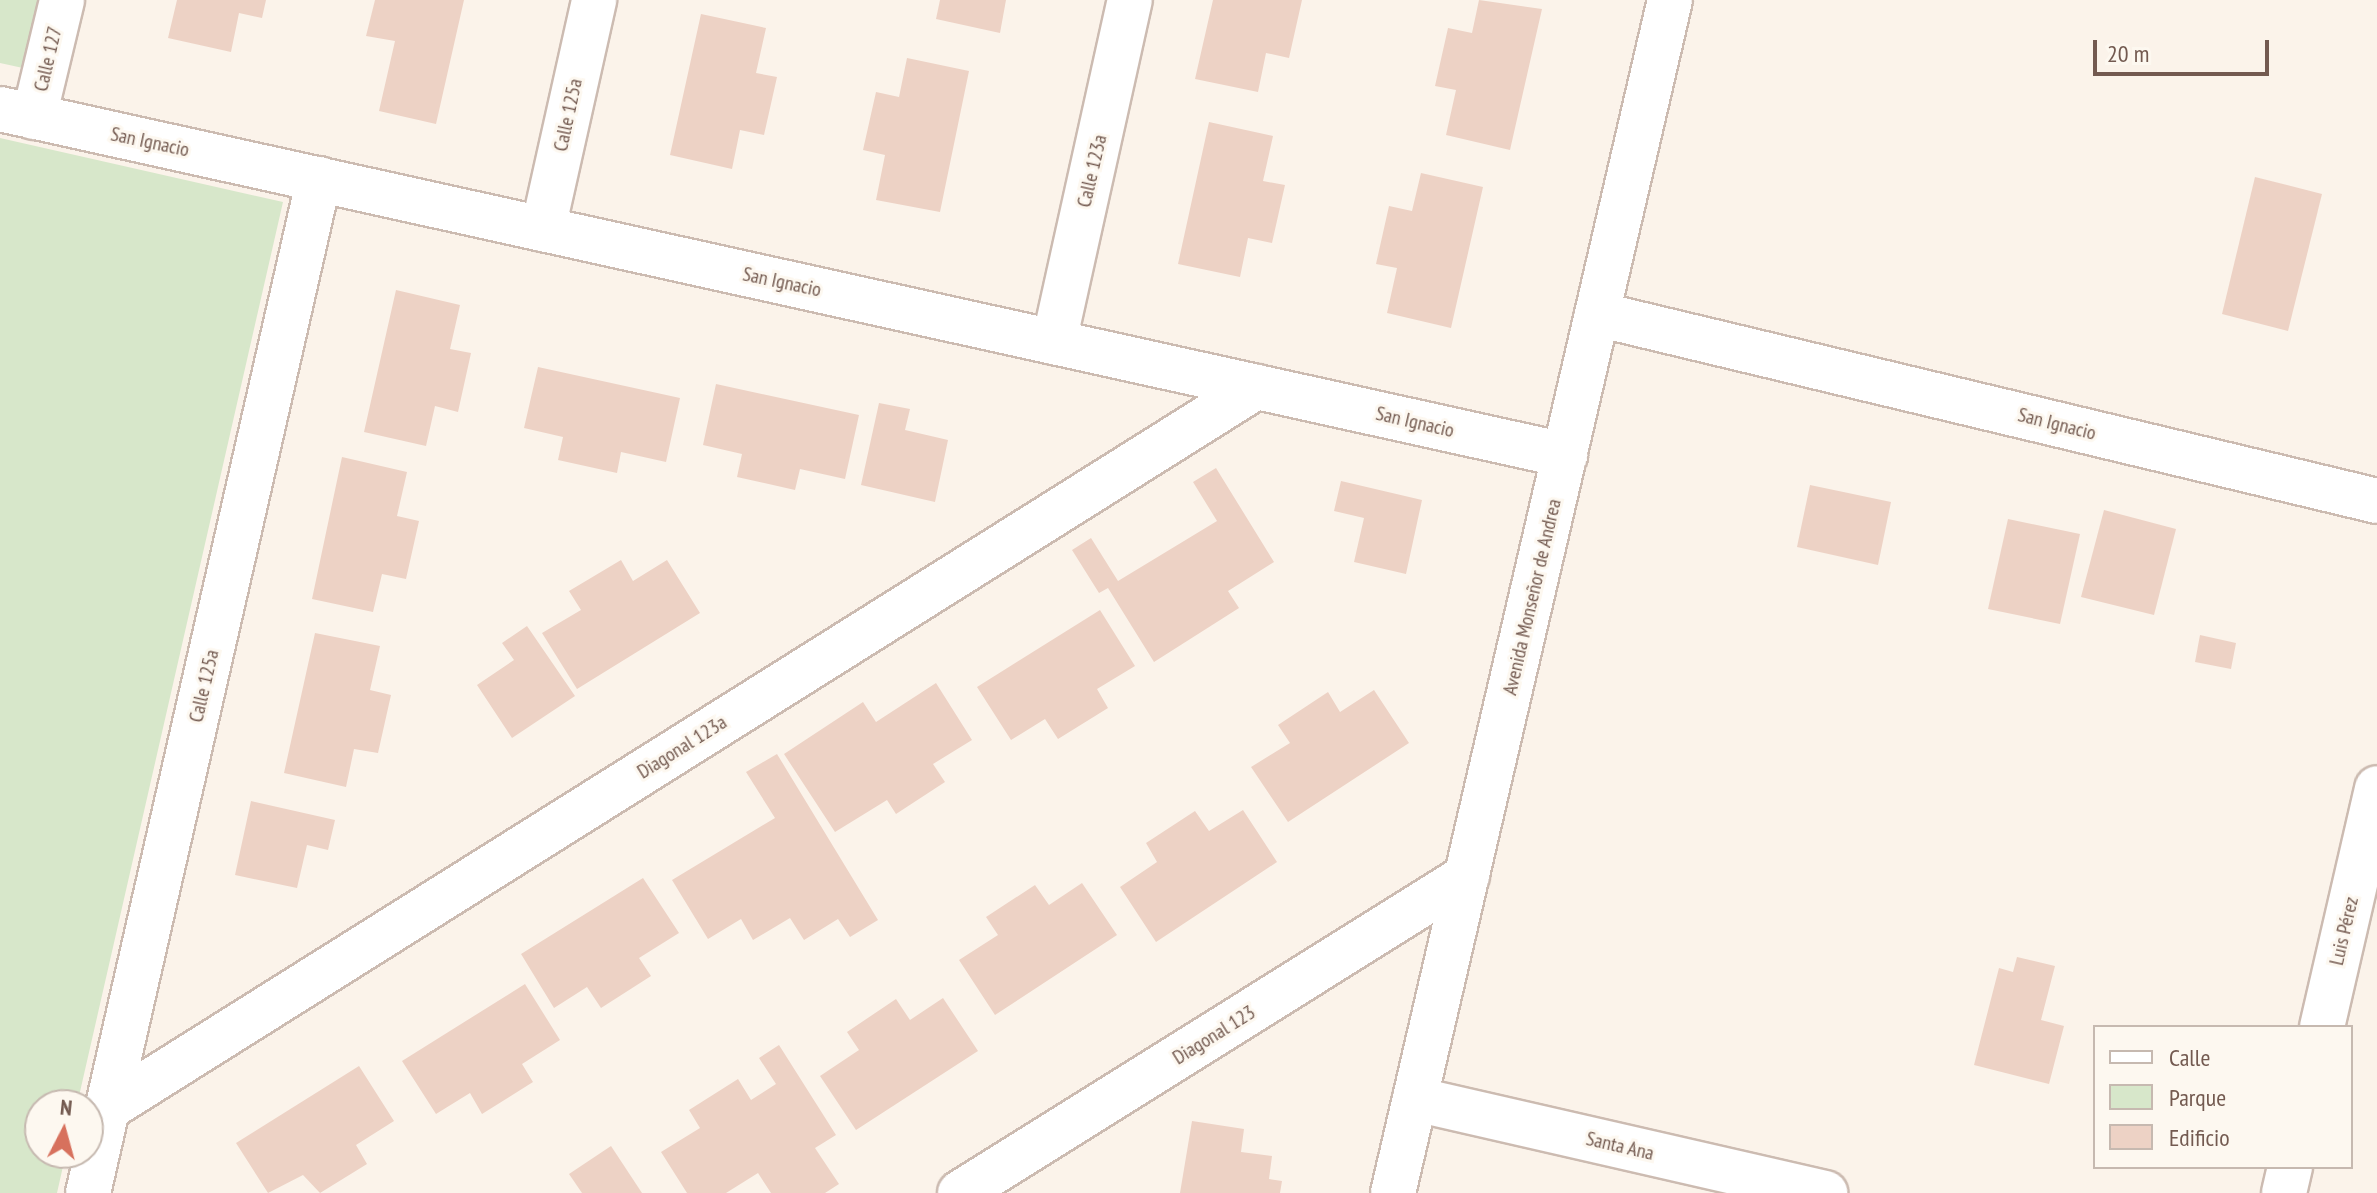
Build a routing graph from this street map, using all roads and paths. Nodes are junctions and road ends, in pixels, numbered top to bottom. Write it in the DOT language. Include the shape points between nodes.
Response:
graph roads {
  1 [pos="62,0"];
  2 [pos="594,0"];
  3 [pos="1130,0"];
  4 [pos="1670,0"];
  5 [pos="17,113"];
  6 [pos="319,179"];
  7 [pos="543,229"];
  8 [pos="1597,314"];
  9 [pos="1054,342"];
  10 [pos="1256,387"];
  11 [pos="1565,455"];
  12 [pos="2377,501"];
  13 [pos="2377,788"];
  14 [pos="1467,876"];
  15 [pos="2322,1025"];
  16 [pos="1415,1099"];
  17 [pos="108,1108"];
  18 [pos="2290,1169"];
  19 [pos="88,1193"];
  20 [pos="960,1193"];
  21 [pos="1393,1193"];
  22 [pos="1825,1193"];
  23 [pos="2284,1193"];
  1 -- 5 [label="street, Calle 127"];
  2 -- 7 [label="street, Calle 125a"];
  3 -- 9 [label="street, Calle 123a"];
  4 -- 8 [label="street, Avenida Monseñor de Andrea"];
  5 -- 6 [label="street, San Ignacio"];
  6 -- 7 [label="street, San Ignacio"];
  6 -- 17 [label="street, Calle 125a"];
  7 -- 9 [label="street, San Ignacio"];
  8 -- 11 [label="street, Avenida Monseñor de Andrea"];
  8 -- 12 [label="street, San Ignacio"];
  9 -- 10 [label="street, San Ignacio"];
  10 -- 11 [label="street, San Ignacio"];
  10 -- 17 [label="street, Diagonal 123a"];
  11 -- 14 [label="street, Avenida Monseñor de Andrea"];
  13 -- 15 [label="street, Luis Pérez"];
  14 -- 16 [label="street, Avenida Monseñor de Andrea"];
  14 -- 20 [label="street, Diagonal 123"];
  16 -- 21 [label="street, Avenida Monseñor de Andrea"];
  16 -- 22 [label="street, Santa Ana"];
  17 -- 19 [label="street, Calle 125a"];
  18 -- 23 [label="street"];
}
